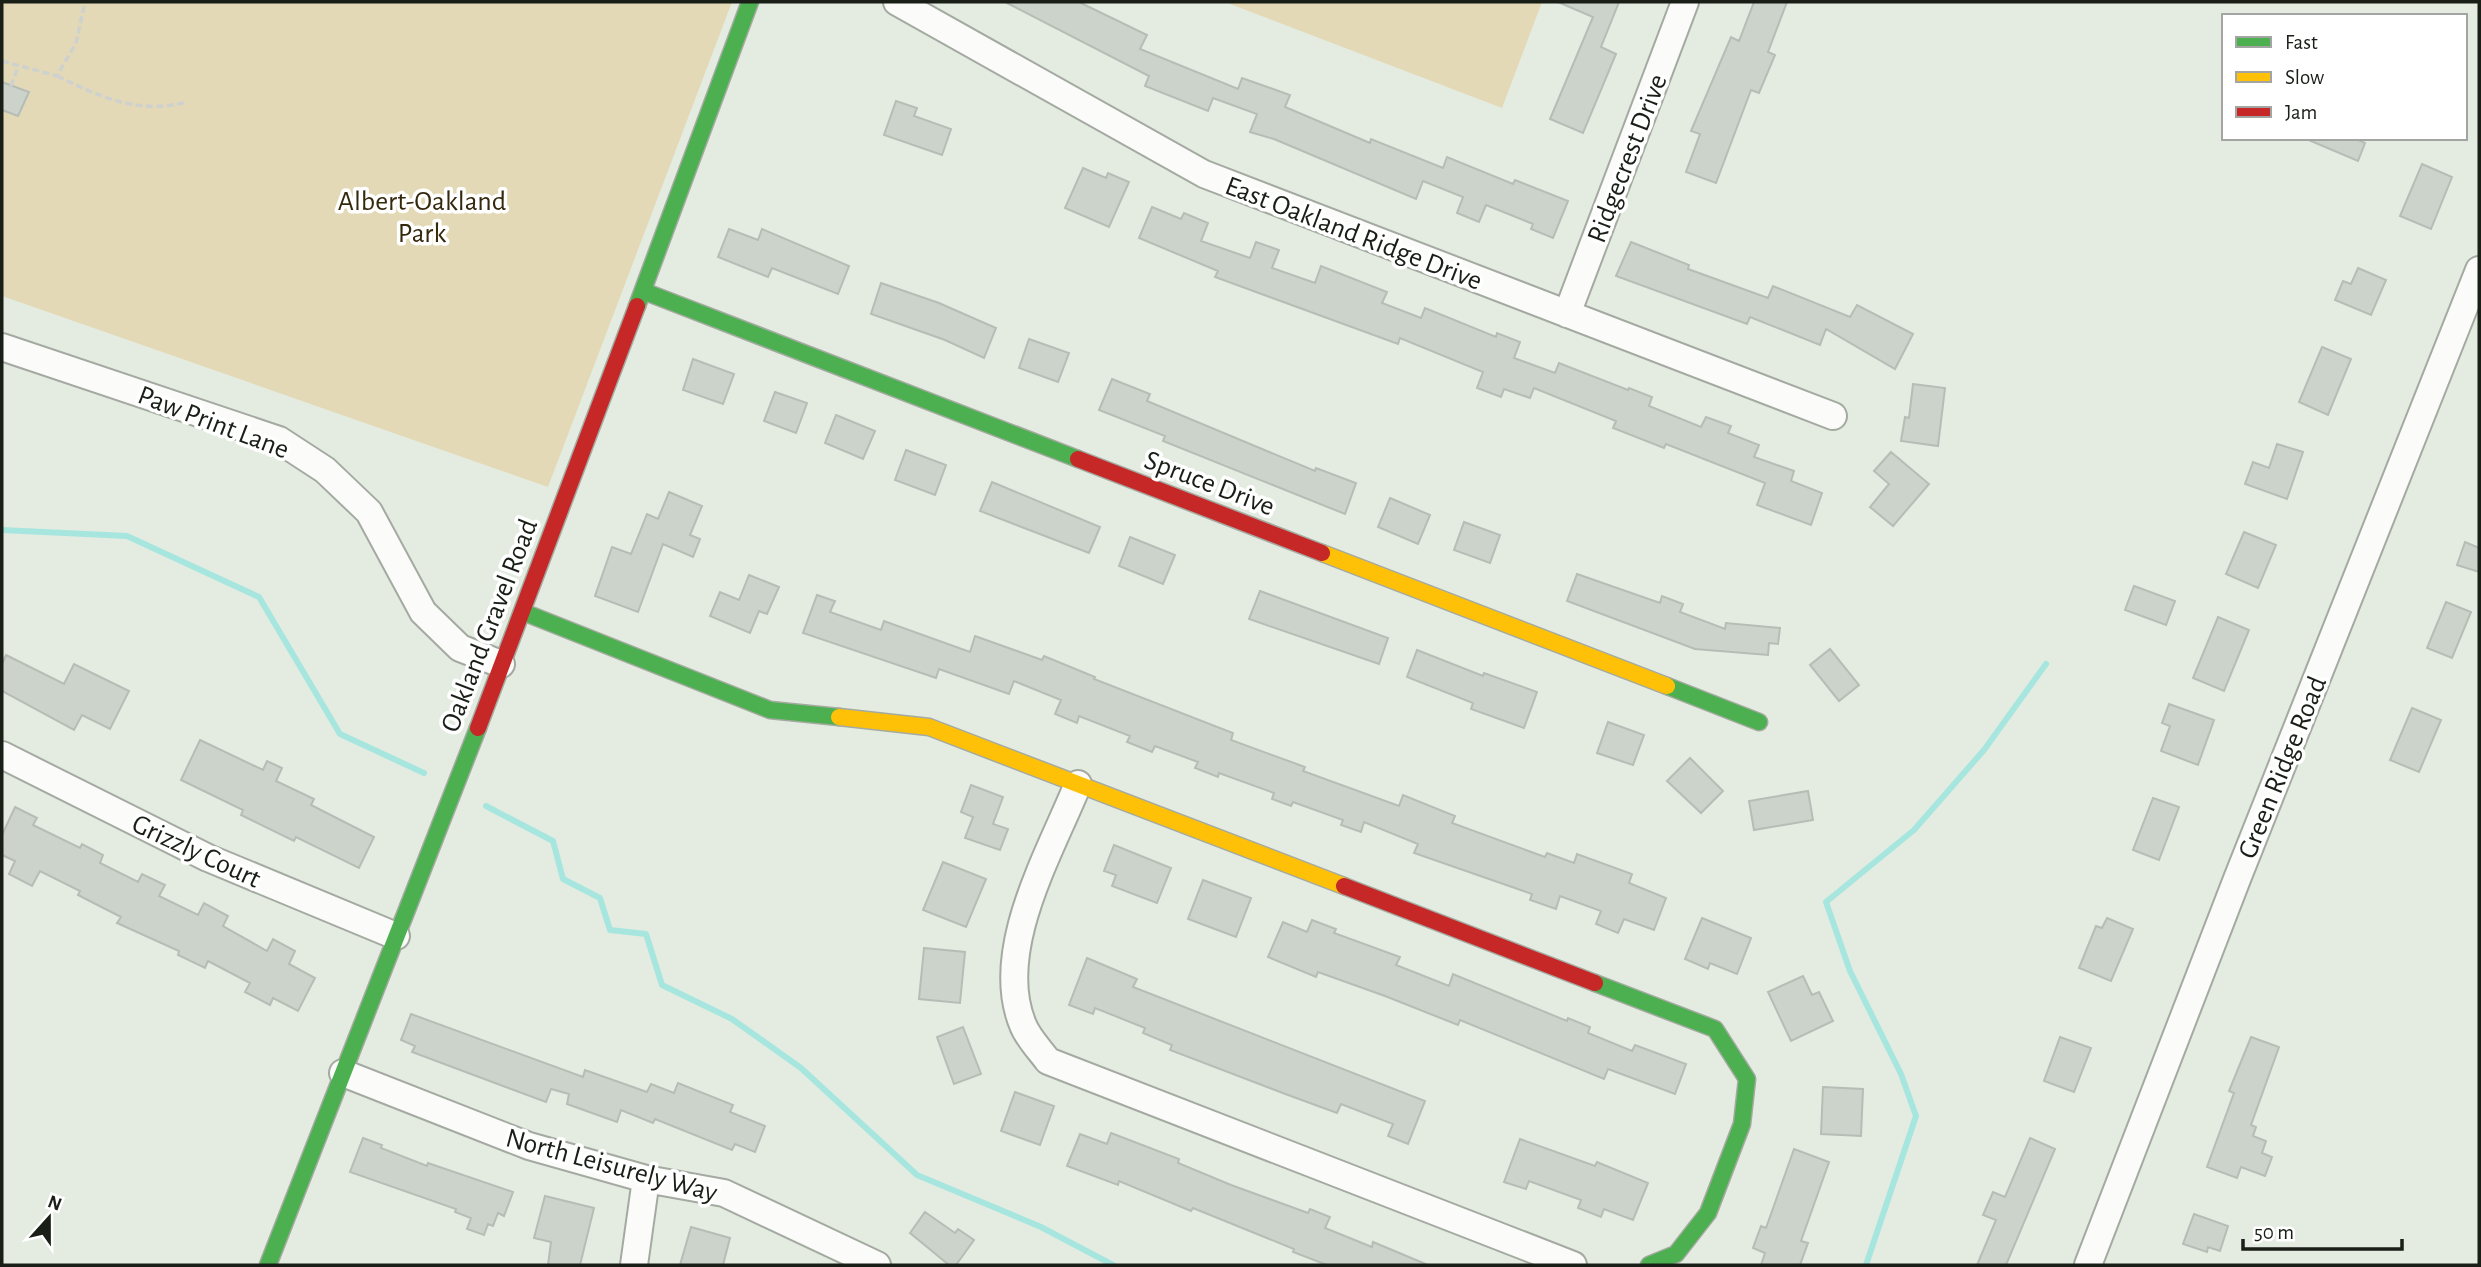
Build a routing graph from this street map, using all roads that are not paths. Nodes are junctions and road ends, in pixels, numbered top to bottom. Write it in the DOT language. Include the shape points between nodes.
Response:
graph roads {
  1 [pos="750,2"];
  2 [pos="897,2"];
  3 [pos="1685,2"];
  4 [pos="2478,277"];
  5 [pos="643,291"];
  6 [pos="1567,314"];
  7 [pos="2,347"];
  8 [pos="1833,416"];
  9 [pos="523,612"];
  10 [pos="501,664"];
  11 [pos="1759,722"];
  12 [pos="2,755"];
  13 [pos="1078,784"];
  14 [pos="396,936"];
  15 [pos="343,1073"];
  16 [pos="646,1179"];
  17 [pos="268,1265"];
  18 [pos="634,1265"];
  19 [pos="877,1265"];
  20 [pos="1573,1265"];
  21 [pos="1648,1265"];
  22 [pos="2088,1265"];
  1 -- 5 [label="street, Oakland Gravel Road"];
  2 -- 6 [label="street, East Oakland Ridge Drive" via="1204,174"];
  3 -- 6 [label="street, Ridgecrest Drive"];
  4 -- 22 [label="street, Green Ridge Road"];
  5 -- 9 [label="street, Oakland Gravel Road"];
  5 -- 11 [label="street, Spruce Drive"];
  6 -- 8 [label="street, East Oakland Ridge Drive"];
  7 -- 10 [label="street, Paw Print Lane" via="279,440 325,470 369,512 423,612 460,648"];
  9 -- 10 [label="street, Oakland Gravel Road"];
  9 -- 13 [label="street" via="770,710 929,727"];
  10 -- 14 [label="street, Oakland Gravel Road"];
  12 -- 14 [label="street, Grizzly Court" via="208,858"];
  13 -- 20 [label="street" via="1020,927 1012,981 1024,1026 1048,1061"];
  13 -- 21 [label="street" via="1715,1029 1747,1079 1742,1124 1708,1213 1676,1254"];
  14 -- 15 [label="street, Oakland Gravel Road"];
  15 -- 16 [label="street, North Leisurely Way" via="529,1146"];
  15 -- 17 [label="street, Oakland Gravel Road"];
  16 -- 18 [label="street"];
  16 -- 19 [label="street, North Leisurely Way" via="724,1193"];
}
